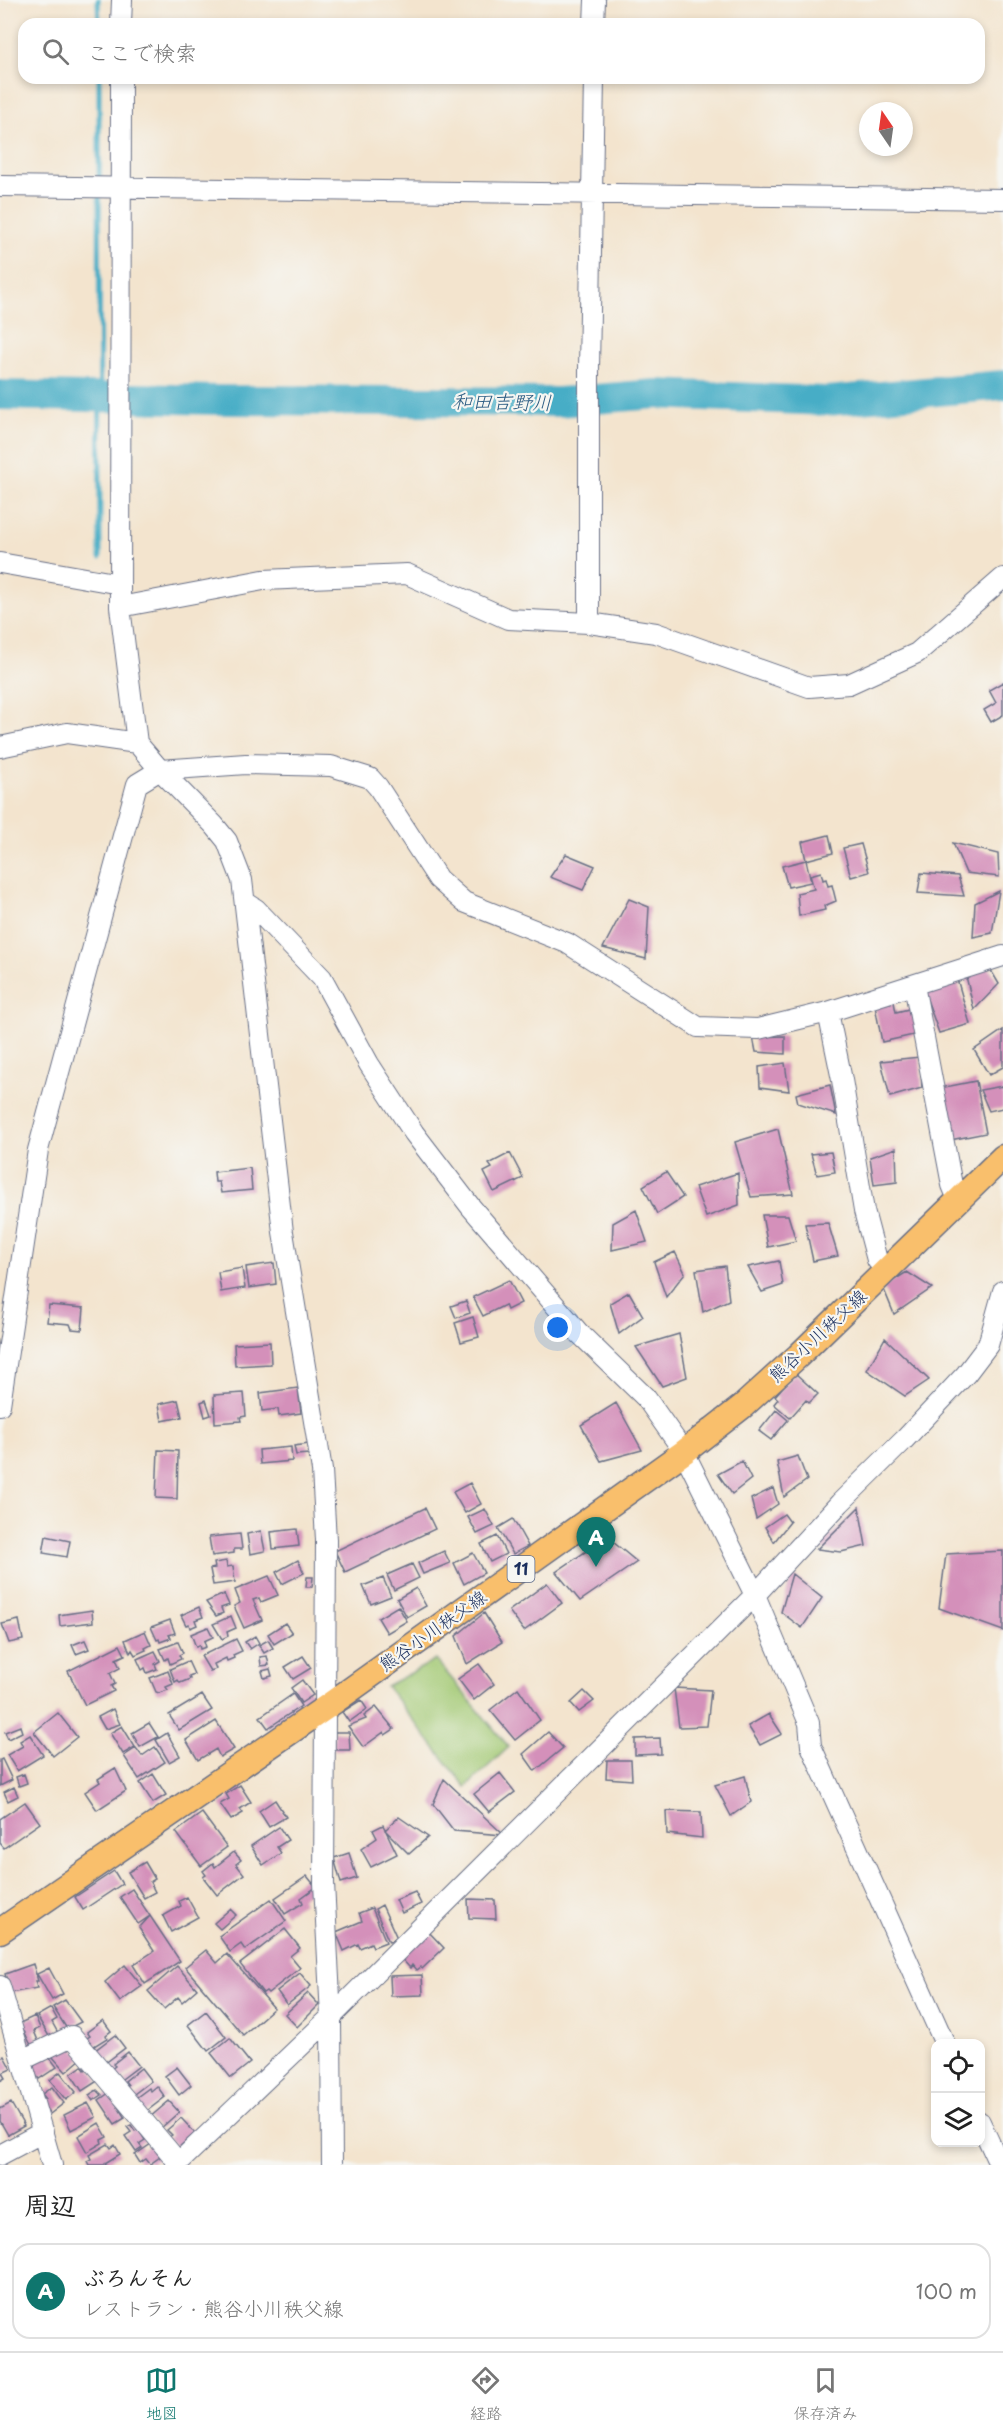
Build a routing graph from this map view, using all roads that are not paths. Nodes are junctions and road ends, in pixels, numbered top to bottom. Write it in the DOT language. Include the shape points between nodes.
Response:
graph roads {
  1 [pos="122,0"];
  2 [pos="595,0"];
  3 [pos="121,18"];
  4 [pos="594,18"];
  5 [pos="121,84"];
  6 [pos="594,84"];
  7 [pos="0,186"];
  8 [pos="120,186"];
  9 [pos="592,193"];
  10 [pos="1003,199"];
  11 [pos="0,563"];
  12 [pos="1003,578"];
  13 [pos="120,584"];
  14 [pos="120,607"];
  15 [pos="589,623"];
  16 [pos="137,743"];
  17 [pos="0,747"];
  18 [pos="160,770"];
  19 [pos="245,902"];
  20 [pos="1003,956"];
  21 [pos="914,986"];
  22 [pos="828,1012"];
  23 [pos="1003,1157"];
  24 [pos="959,1202"];
  25 [pos="886,1271"];
  26 [pos="1003,1291"];
  27 [pos="0,1405"];
  28 [pos="684,1452"];
  29 [pos="755,1595"];
  30 [pos="325,1708"];
  31 [pos="0,1931"];
  32 [pos="0,1986"];
  33 [pos="331,2017"];
  34 [pos="943,2039"];
  35 [pos="22,2060"];
  36 [pos="985,2131"];
  37 [pos="43,2132"];
  38 [pos="0,2155"];
  39 [pos="177,2164"];
  40 [pos="1003,2164"];
  41 [pos="52,2165"];
  42 [pos="332,2165"];
  1 -- 3 [label="street"];
  2 -- 4 [label="street"];
  5 -- 8 [label="street"];
  6 -- 9 [label="street"];
  7 -- 8 [label="street"];
  8 -- 9 [label="street"];
  8 -- 13 [label="street"];
  9 -- 10 [label="street"];
  9 -- 15 [label="street"];
  11 -- 13 [label="street"];
  12 -- 15 [label="street" via="917,653 849,684 809,687 656,633"];
  13 -- 14 [label="street"];
  14 -- 15 [label="street" via="263,580 407,574 508,619"];
  14 -- 16 [label="street"];
  16 -- 17 [label="street" via="67,733"];
  16 -- 18 [label="street"];
  18 -- 19 [label="street" via="227,842 243,880"];
  18 -- 22 [label="street" via="246,764 331,766 370,778 438,879 464,902 567,943 698,1027 758,1029"];
  18 -- 27 [label="street" via="137,784 38,1150"];
  19 -- 28 [label="street" via="322,978 369,1064 414,1133 470,1206 579,1333 646,1398"];
  19 -- 30 [label="street" via="283,1232 322,1470 326,1540"];
  20 -- 21 [label="street"];
  21 -- 22 [label="street"];
  21 -- 24 [label="street" via="952,1185"];
  22 -- 25 [label="street" via="864,1211 877,1260"];
  23 -- 24 [label="main road, 熊谷小川秩父線 / 11"];
  24 -- 25 [label="main road, 熊谷小川秩父線 / 11"];
  25 -- 28 [label="main road, 熊谷小川秩父線 / 11" via="743,1406"];
  26 -- 29 [label="street" via="988,1345 966,1374"];
  28 -- 29 [label="street"];
  28 -- 30 [label="main road, 熊谷小川秩父線 / 11"];
  29 -- 33 [label="street"];
  29 -- 34 [label="street" via="809,1723 811,1746"];
  30 -- 31 [label="main road, 熊谷小川秩父線 / 11"];
  30 -- 33 [label="street" via="324,1883"];
  32 -- 35 [label="street"];
  33 -- 39 [label="street"];
  33 -- 42 [label="street"];
  35 -- 37 [label="street"];
  35 -- 39 [label="street" via="72,2036"];
  36 -- 40 [label="street" via="999,2163"];
  37 -- 38 [label="street"];
  37 -- 41 [label="street"];
}
